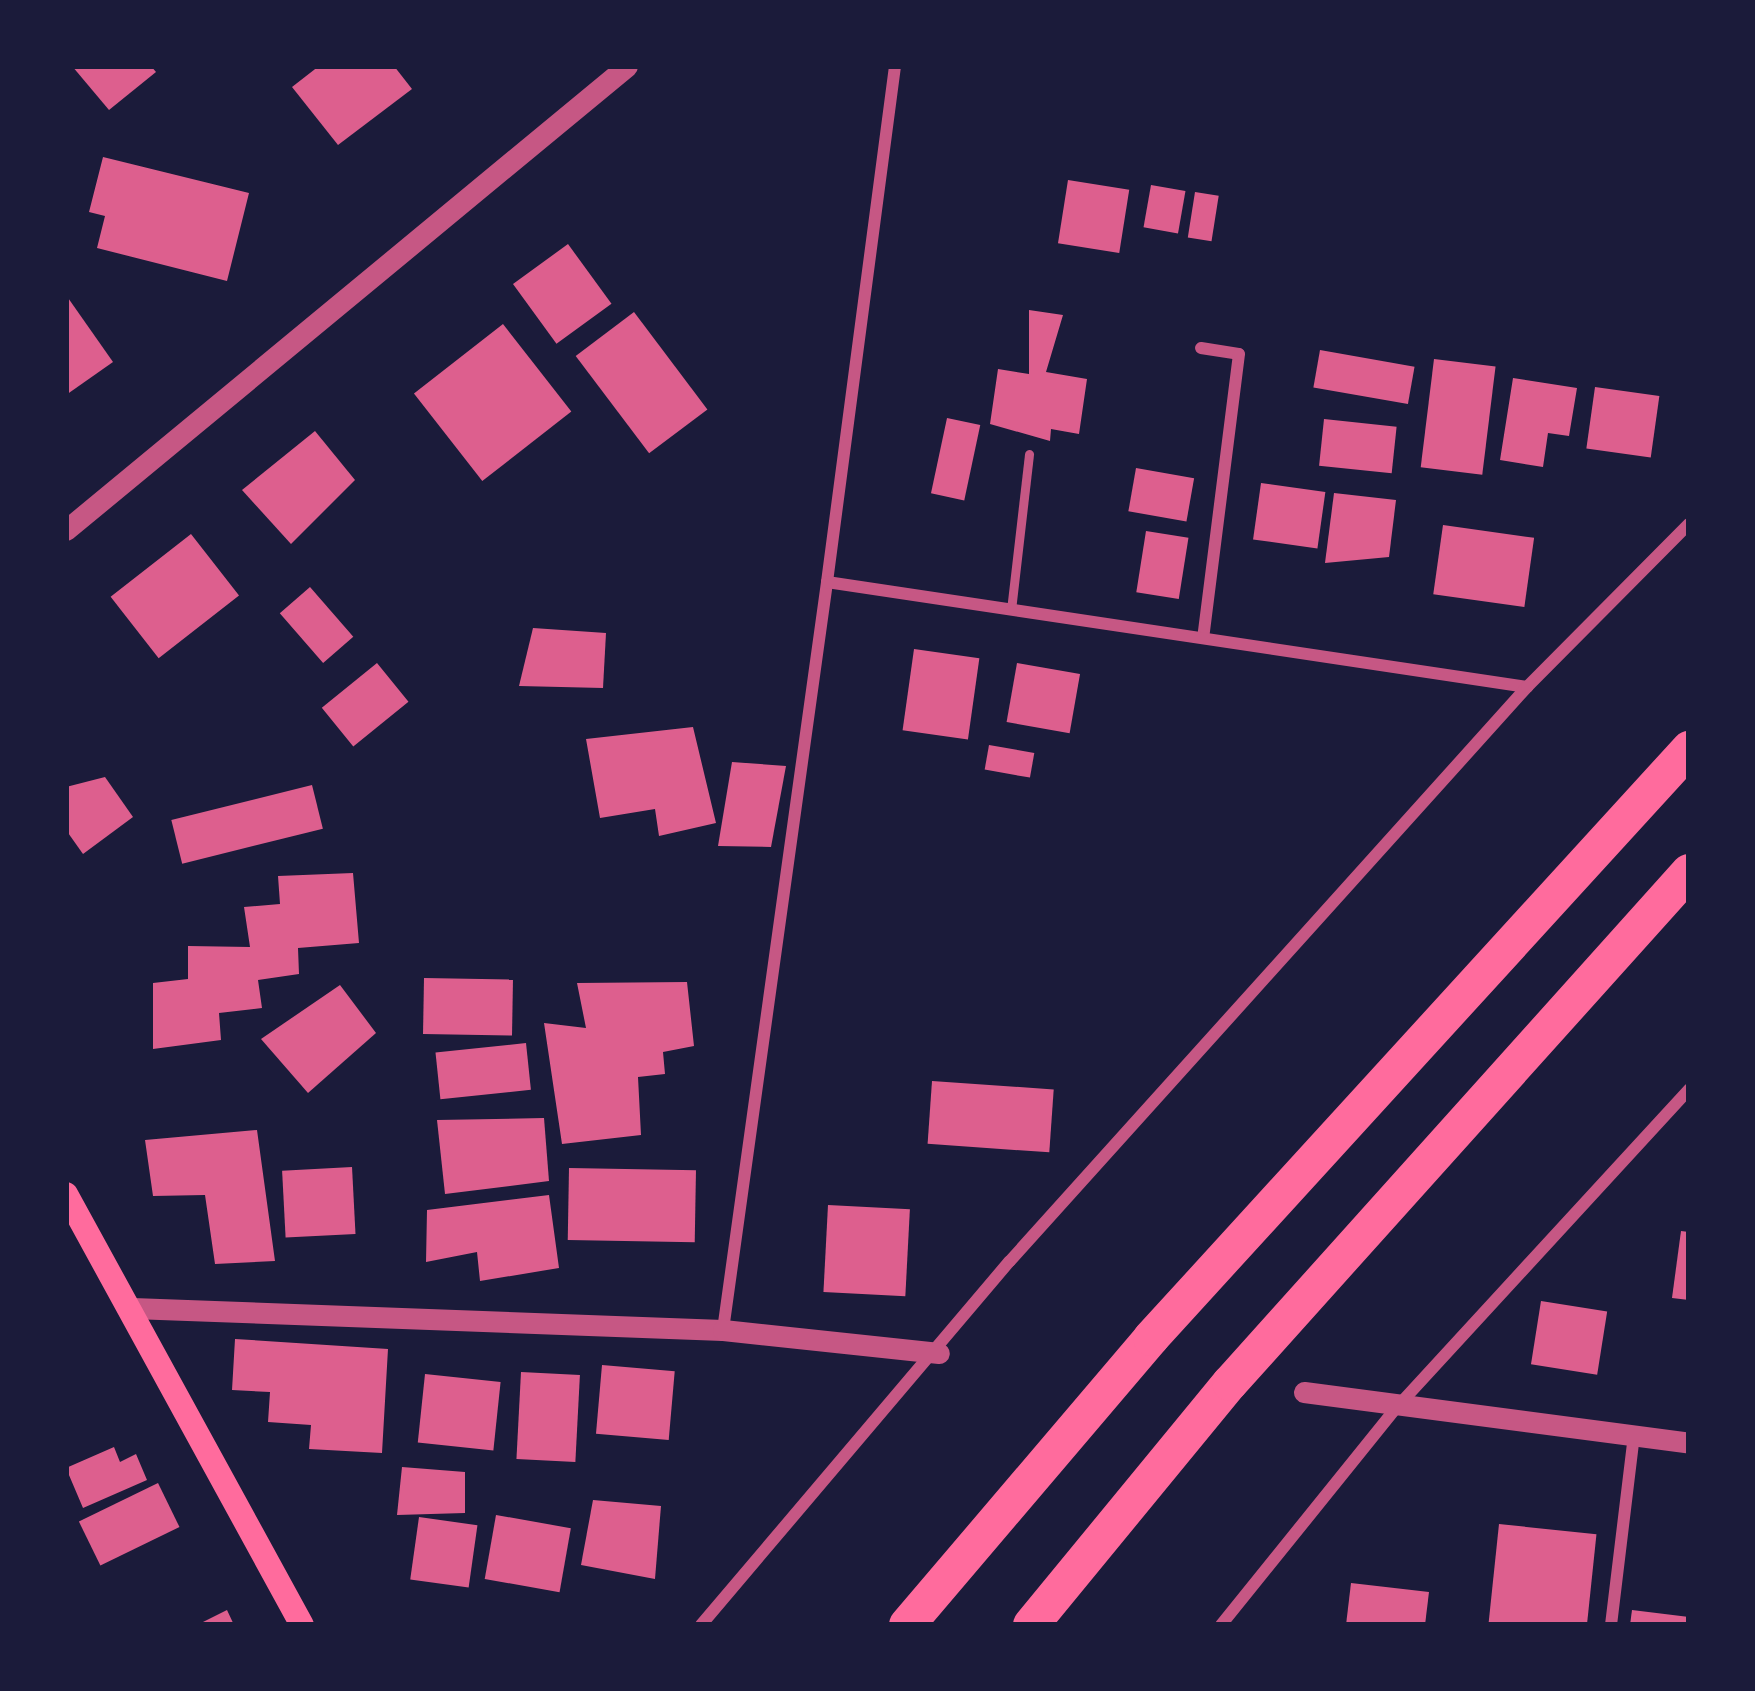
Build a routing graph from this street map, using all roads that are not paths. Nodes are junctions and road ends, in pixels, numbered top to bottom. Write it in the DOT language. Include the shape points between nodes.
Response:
graph roads {
  1 [pos="627,66"];
  2 [pos="895,66"];
  3 [pos="1201,347"];
  4 [pos="1029,454"];
  5 [pos="1689,524"];
  6 [pos="66,530"];
  7 [pos="827,582"];
  8 [pos="1011,610"];
  9 [pos="1203,638"];
  10 [pos="1527,687"];
  11 [pos="1689,749"];
  12 [pos="1689,872"];
  13 [pos="1689,1089"];
  14 [pos="66,1194"];
  15 [pos="132,1308"];
  16 [pos="724,1330"];
  17 [pos="939,1353"];
  18 [pos="1304,1392"];
  19 [pos="1397,1407"];
  20 [pos="1634,1436"];
  21 [pos="1689,1443"];
  22 [pos="302,1625"];
  23 [pos="701,1625"];
  24 [pos="907,1625"];
  25 [pos="1031,1625"];
  26 [pos="1221,1625"];
  27 [pos="1611,1625"];
  1 -- 6 [label="street"];
  2 -- 7 [label="street"];
  3 -- 9 [label="street" via="1239,354"];
  4 -- 8 [label="lane"];
  5 -- 10 [label="street"];
  7 -- 8 [label="street"];
  7 -- 16 [label="street"];
  8 -- 9 [label="street"];
  9 -- 10 [label="street"];
  10 -- 17 [label="street"];
  11 -- 24 [label="highway" via="1151,1338"];
  12 -- 25 [label="highway" via="1229,1383"];
  13 -- 19 [label="street"];
  14 -- 15 [label="main road"];
  15 -- 16 [label="street"];
  15 -- 22 [label="main road"];
  16 -- 17 [label="street"];
  17 -- 23 [label="street"];
  18 -- 19 [label="street"];
  19 -- 20 [label="street"];
  19 -- 26 [label="street"];
  20 -- 21 [label="street"];
  20 -- 27 [label="street"];
}
